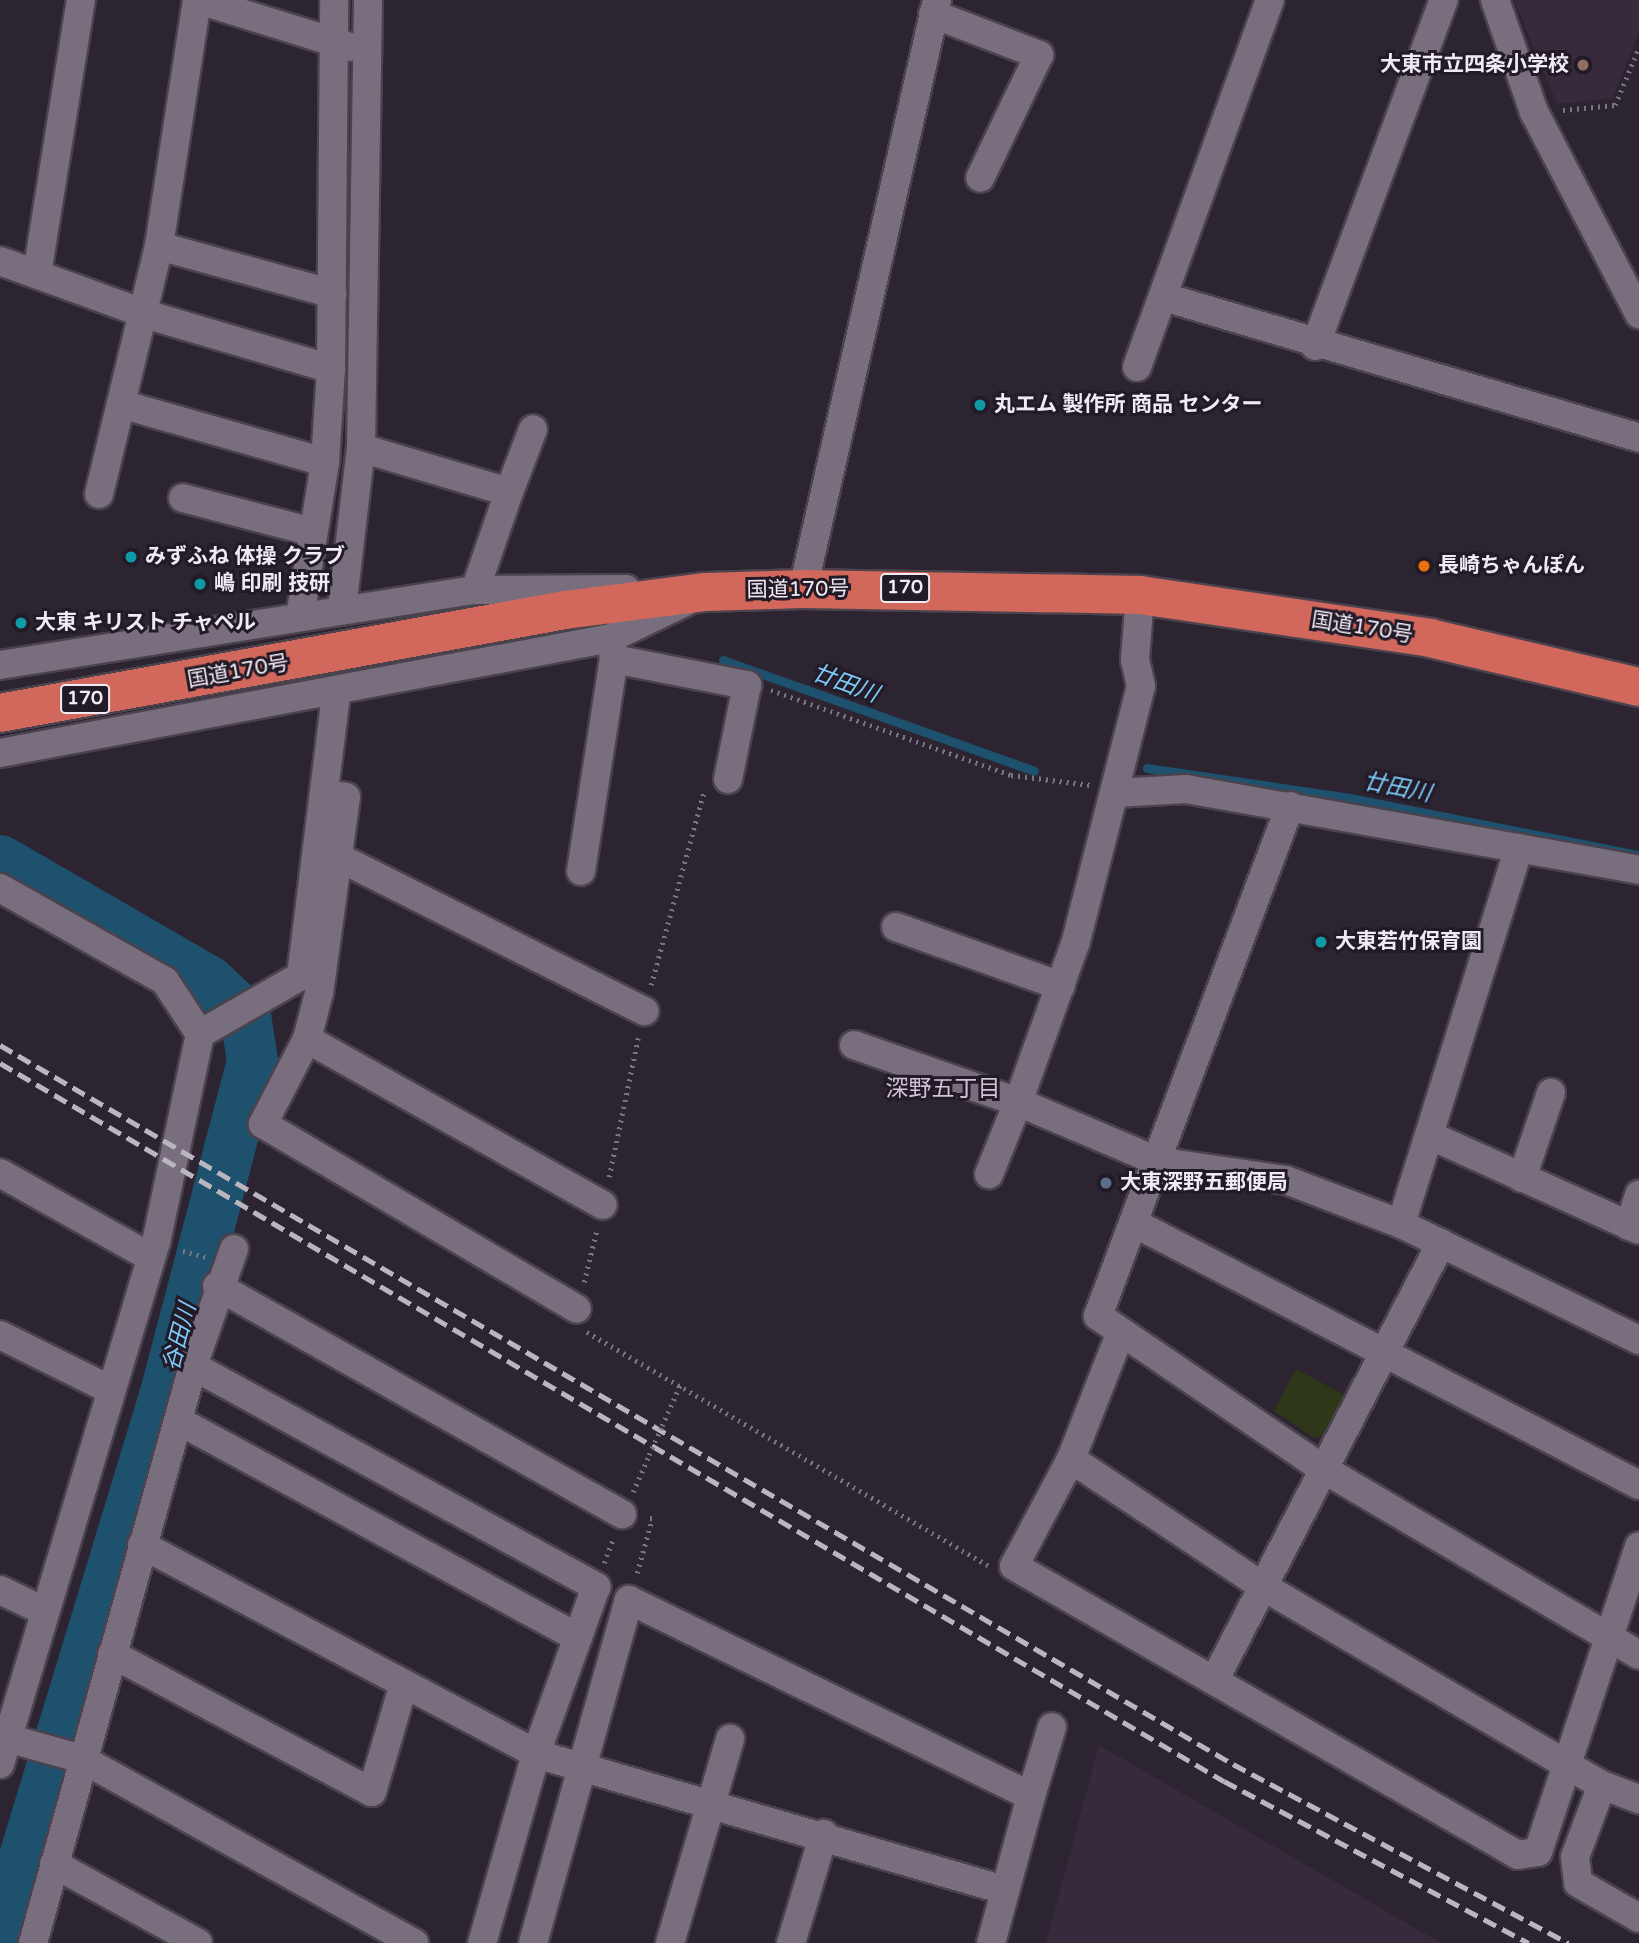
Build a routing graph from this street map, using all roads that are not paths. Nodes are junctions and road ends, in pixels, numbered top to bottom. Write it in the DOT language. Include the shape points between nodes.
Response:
graph roads {
  1 [pos="81,0"];
  2 [pos="198,0"];
  3 [pos="334,0"];
  4 [pos="368,0"];
  5 [pos="1270,0"];
  6 [pos="1444,0"];
  7 [pos="1495,0"];
  8 [pos="935,7"];
  9 [pos="335,43"];
  10 [pos="367,51"];
  11 [pos="980,178"];
  12 [pos="159,246"];
  13 [pos="0,261"];
  14 [pos="37,274"];
  15 [pos="333,294"];
  16 [pos="1164,297"];
  17 [pos="143,313"];
  18 [pos="1639,314"];
  19 [pos="1315,346"];
  20 [pos="1137,367"];
  21 [pos="331,369"];
  22 [pos="121,404"];
  23 [pos="534,429"];
  24 [pos="1639,438"];
  25 [pos="361,448"];
  26 [pos="325,462"];
  27 [pos="509,492"];
  28 [pos="99,494"];
  29 [pos="183,498"];
  30 [pos="313,532"];
  31 [pos="803,589"];
  32 [pos="475,590"];
  33 [pos="706,592"];
  34 [pos="1140,595"];
  35 [pos="342,609"];
  36 [pos="300,617"];
  37 [pos="613,648"];
  38 [pos="0,665"];
  39 [pos="1639,687"];
  40 [pos="336,695"];
  41 [pos="0,713"];
  42 [pos="0,753"];
  43 [pos="727,779"];
  44 [pos="1115,793"];
  45 [pos="325,794"];
  46 [pos="1290,806"];
  47 [pos="1519,848"];
  48 [pos="338,857"];
  49 [pos="1639,870"];
  50 [pos="581,871"];
  51 [pos="0,888"];
  52 [pos="896,927"];
  53 [pos="1061,986"];
  54 [pos="644,1010"];
  55 [pos="200,1034"];
  56 [pos="307,1039"];
  57 [pos="854,1045"];
  58 [pos="1551,1093"];
  59 [pos="1018,1102"];
  60 [pos="1429,1135"];
  61 [pos="1157,1161"];
  62 [pos="0,1173"];
  63 [pos="989,1174"];
  64 [pos="1522,1178"];
  65 [pos="1639,1195"];
  66 [pos="603,1205"];
  67 [pos="1134,1223"];
  68 [pos="1401,1224"];
  69 [pos="1634,1228"];
  70 [pos="1441,1242"];
  71 [pos="163,1253"];
  72 [pos="577,1309"];
  73 [pos="1120,1334"];
  74 [pos="0,1335"];
  75 [pos="1639,1340"];
  76 [pos="1383,1356"];
  77 [pos="194,1366"];
  78 [pos="111,1390"];
  79 [pos="179,1421"];
  80 [pos="1071,1459"];
  81 [pos="1325,1470"];
  82 [pos="1639,1485"];
  83 [pos="622,1514"];
  84 [pos="142,1545"];
  85 [pos="1639,1546"];
  86 [pos="1264,1587"];
  87 [pos="0,1590"];
  88 [pos="44,1611"];
  89 [pos="578,1638"];
  90 [pos="1606,1641"];
  91 [pos="112,1654"];
  92 [pos="1639,1655"];
  93 [pos="1214,1681"];
  94 [pos="9,1687"];
  95 [pos="403,1687"];
  96 [pos="1052,1727"];
  97 [pos="730,1739"];
  98 [pos="4,1751"];
  99 [pos="536,1754"];
  100 [pos="82,1759"];
  101 [pos="1566,1763"];
  102 [pos="583,1768"];
  103 [pos="1602,1785"];
  104 [pos="1031,1796"];
  105 [pos="1639,1799"];
  106 [pos="712,1800"];
  107 [pos="824,1833"];
  108 [pos="54,1864"];
  109 [pos="1006,1890"];
  110 [pos="1639,1918"];
  111 [pos="43,1939"];
  112 [pos="198,1943"];
  113 [pos="414,1943"];
  114 [pos="482,1943"];
  115 [pos="533,1943"];
  116 [pos="670,1943"];
  117 [pos="791,1943"];
  118 [pos="991,1943"];
  1 -- 14 [label="street"];
  2 -- 9 [label="street"];
  2 -- 12 [label="street"];
  3 -- 9 [label="street"];
  4 -- 10 [label="street"];
  5 -- 16 [label="street"];
  6 -- 19 [label="street"];
  7 -- 18 [label="street" via="1534,112"];
  8 -- 11 [label="street" via="1039,55"];
  8 -- 31 [label="street"];
  9 -- 10 [label="street"];
  9 -- 15 [label="street"];
  10 -- 25 [label="street"];
  12 -- 15 [label="street"];
  12 -- 17 [label="street"];
  13 -- 14 [label="street"];
  14 -- 17 [label="street"];
  15 -- 21 [label="street"];
  16 -- 19 [label="street"];
  16 -- 20 [label="street"];
  17 -- 21 [label="street"];
  17 -- 22 [label="street"];
  19 -- 24 [label="street"];
  21 -- 26 [label="street"];
  22 -- 26 [label="street"];
  22 -- 28 [label="street"];
  23 -- 27 [label="street"];
  25 -- 27 [label="street"];
  25 -- 35 [label="street"];
  26 -- 30 [label="street"];
  27 -- 32 [label="street"];
  29 -- 30 [label="street"];
  30 -- 36 [label="street"];
  31 -- 33 [label="highway, 国道170号 / 170"];
  31 -- 34 [label="highway, 国道170号 / 170"];
  32 -- 33 [label="street" via="546,586"];
  32 -- 35 [label="street"];
  33 -- 37 [label="street"];
  33 -- 41 [label="highway, 国道170号 / 170" via="565,610"];
  34 -- 39 [label="highway, 国道170号 / 170" via="1430,638"];
  34 -- 44 [label="street" via="1135,660 1141,686"];
  35 -- 36 [label="street"];
  36 -- 38 [label="street"];
  37 -- 40 [label="street"];
  37 -- 43 [label="street" via="747,685"];
  37 -- 50 [label="street"];
  40 -- 42 [label="street"];
  40 -- 45 [label="street"];
  44 -- 46 [label="street" via="1186,789"];
  44 -- 53 [label="street"];
  45 -- 48 [label="street" via="346,797"];
  45 -- 55 [label="street" via="301,976 289,987"];
  46 -- 47 [label="street"];
  46 -- 61 [label="street"];
  47 -- 49 [label="street"];
  47 -- 60 [label="street"];
  48 -- 54 [label="street"];
  48 -- 56 [label="street"];
  51 -- 55 [label="street" via="165,981"];
  52 -- 53 [label="street"];
  53 -- 59 [label="street"];
  55 -- 71 [label="street"];
  56 -- 66 [label="street"];
  56 -- 72 [label="street" via="263,1124"];
  57 -- 59 [label="street"];
  58 -- 64 [label="street"];
  59 -- 61 [label="street"];
  59 -- 63 [label="street"];
  60 -- 64 [label="street"];
  60 -- 68 [label="street"];
  61 -- 67 [label="street"];
  61 -- 68 [label="street" via="1286,1180"];
  62 -- 71 [label="street"];
  64 -- 69 [label="street"];
  65 -- 69 [label="street"];
  67 -- 73 [label="street" via="1098,1316"];
  67 -- 76 [label="street"];
  68 -- 70 [label="street"];
  70 -- 75 [label="street"];
  70 -- 76 [label="street"];
  71 -- 78 [label="street"];
  73 -- 80 [label="street"];
  73 -- 81 [label="street"];
  74 -- 78 [label="street"];
  76 -- 81 [label="street"];
  76 -- 82 [label="street"];
  77 -- 79 [label="street"];
  77 -- 83 [label="street" via="222,1265"];
  77 -- 89 [label="street" via="596,1587"];
  78 -- 88 [label="street"];
  79 -- 84 [label="street"];
  79 -- 89 [label="street"];
  80 -- 86 [label="street"];
  80 -- 93 [label="street" via="1014,1566"];
  81 -- 86 [label="street"];
  81 -- 90 [label="street"];
  84 -- 91 [label="street"];
  84 -- 95 [label="street"];
  85 -- 90 [label="street"];
  86 -- 93 [label="street"];
  86 -- 101 [label="street"];
  87 -- 88 [label="street"];
  88 -- 94 [label="street"];
  89 -- 99 [label="street"];
  90 -- 92 [label="street"];
  90 -- 101 [label="street"];
  91 -- 95 [label="street" via="372,1792"];
  91 -- 100 [label="street"];
  93 -- 101 [label="street" via="1518,1855 1538,1852"];
  94 -- 98 [label="street"];
  95 -- 99 [label="street"];
  96 -- 104 [label="street"];
  97 -- 106 [label="street"];
  98 -- 100 [label="street"];
  99 -- 102 [label="street"];
  99 -- 114 [label="street"];
  100 -- 108 [label="street"];
  100 -- 113 [label="street"];
  101 -- 103 [label="street"];
  102 -- 104 [label="street" via="629,1601"];
  102 -- 106 [label="street"];
  102 -- 115 [label="street"];
  103 -- 105 [label="street"];
  103 -- 110 [label="street" via="1576,1857 1578,1884"];
  104 -- 109 [label="street"];
  106 -- 107 [label="street"];
  106 -- 116 [label="street"];
  107 -- 109 [label="street"];
  107 -- 117 [label="street"];
  108 -- 111 [label="street"];
  108 -- 112 [label="street"];
  109 -- 118 [label="street"];
}
